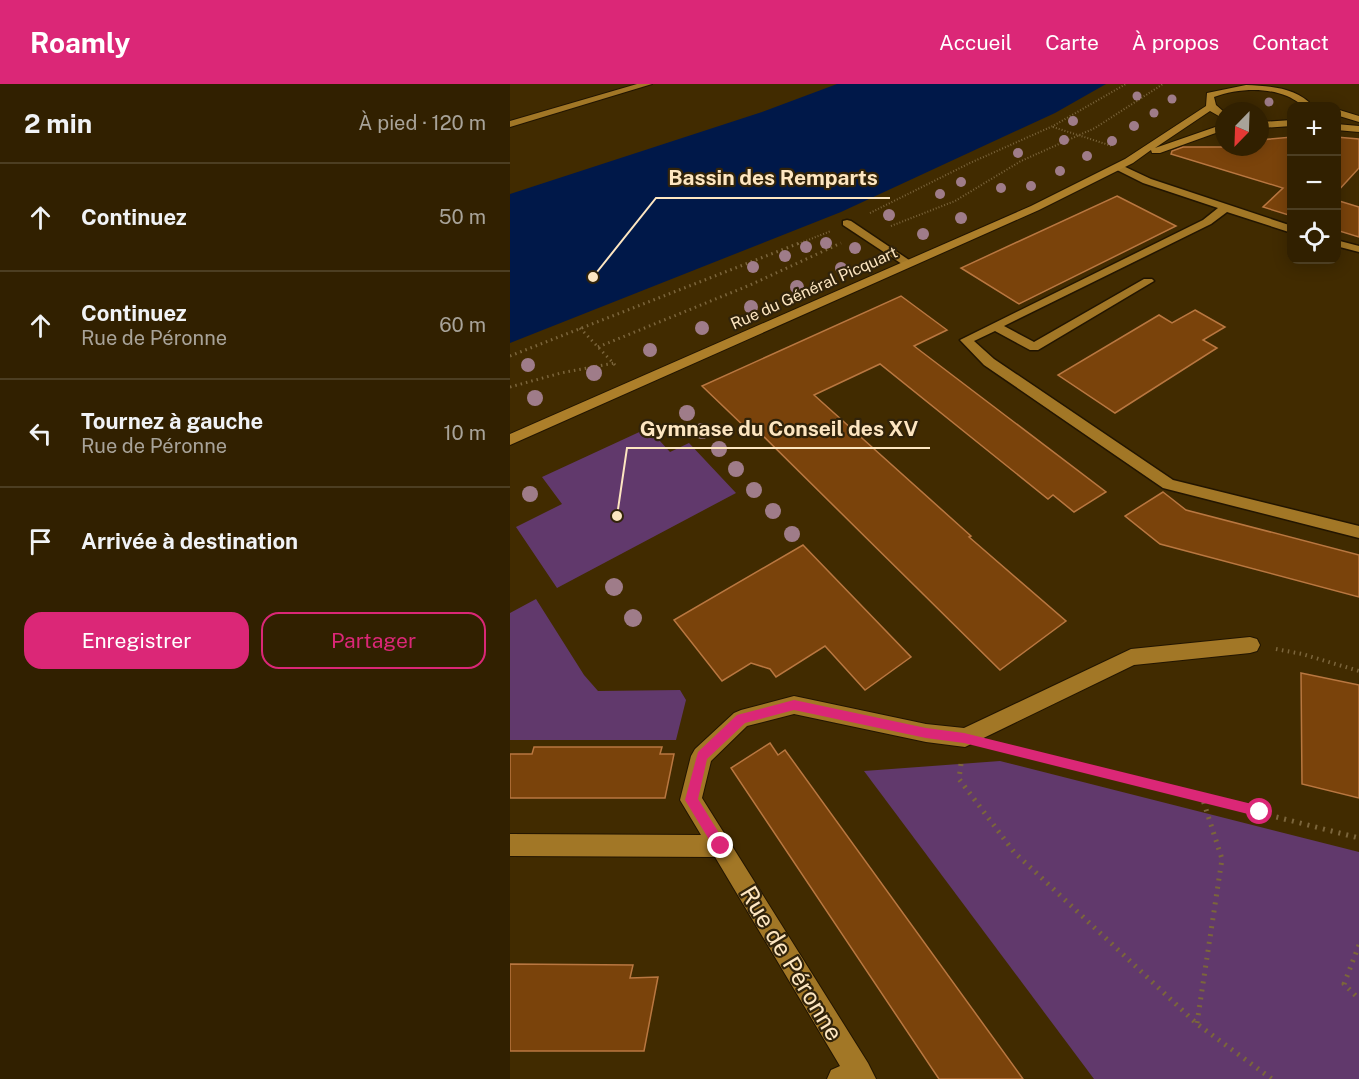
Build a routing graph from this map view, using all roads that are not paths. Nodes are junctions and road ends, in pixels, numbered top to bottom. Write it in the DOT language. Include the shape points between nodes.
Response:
graph roads {
  1 [pos="646,84"];
  2 [pos="1237,85"];
  3 [pos="1281,87"];
  4 [pos="1305,102"];
  5 [pos="1211,107"];
  6 [pos="1215,110"];
  7 [pos="1341,114"];
  8 [pos="1359,119"];
  9 [pos="1287,123"];
  10 [pos="510,124"];
  11 [pos="1269,124"];
  12 [pos="1341,127"];
  13 [pos="1359,129"];
  14 [pos="1215,130"];
  15 [pos="1123,164"];
  16 [pos="1225,208"];
  17 [pos="847,224"];
  18 [pos="1287,228"];
  19 [pos="1341,244"];
  20 [pos="1359,249"];
  21 [pos="909,264"];
  22 [pos="1148,281"];
  23 [pos="995,326"];
  24 [pos="510,440"];
  25 [pos="1359,532"];
  26 [pos="1250,645"];
  27 [pos="510,845"];
  28 [pos="721,846"];
  29 [pos="854,1077"];
  1 -- 10 [label="street"];
  2 -- 3 [label="main road"];
  2 -- 5 [label="main road" via="1210,95"];
  3 -- 4 [label="main road"];
  5 -- 6 [label="main road"];
  5 -- 15 [label="main road, Rue du Général Picquart"];
  7 -- 8 [label="main road"];
  9 -- 11 [label="main road"];
  12 -- 13 [label="main road"];
  14 -- 15 [label="main road, Rue du Général Picquart"];
  15 -- 16 [label="lane" via="1148,181"];
  15 -- 21 [label="main road, Rue du Général Picquart"];
  16 -- 18 [label="lane"];
  16 -- 23 [label="lane" via="1207,222"];
  17 -- 21 [label="lane"];
  19 -- 20 [label="lane"];
  21 -- 24 [label="main road, Rue du Général Picquart"];
  22 -- 23 [label="lane" via="1034,347"];
  23 -- 25 [label="lane" via="966,340 989,362 1168,484"];
  26 -- 28 [label="street, Rue de Péronne" via="1131,657 964,738 794,705 741,718 702,756 691,800"];
  27 -- 28 [label="street"];
  28 -- 29 [label="street, Rue de Péronne"];
}
